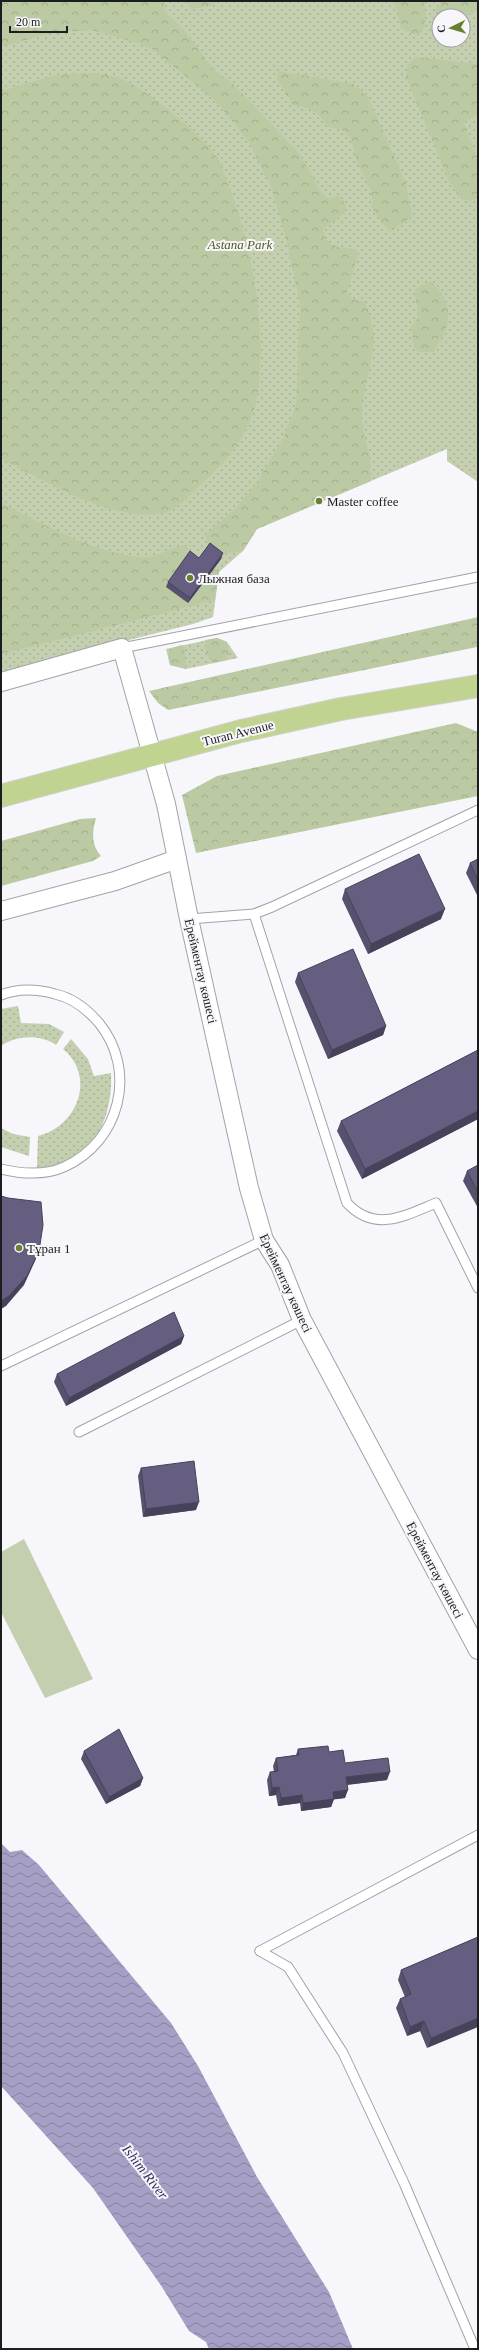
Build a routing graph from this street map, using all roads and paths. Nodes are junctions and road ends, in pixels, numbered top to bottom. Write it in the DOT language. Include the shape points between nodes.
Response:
graph roads {
  1 [pos="478,578"];
  2 [pos="122,648"];
  3 [pos="1,682"];
  4 [pos="478,686"];
  5 [pos="152,757"];
  6 [pos="1,796"];
  7 [pos="478,810"];
  8 [pos="177,859"];
  9 [pos="1,911"];
  10 [pos="254,914"];
  11 [pos="189,919"];
  12 [pos="1,995"];
  13 [pos="1,1169"];
  14 [pos="264,1240"];
  15 [pos="478,1288"];
  16 [pos="302,1320"];
  17 [pos="1,1366"];
  18 [pos="79,1432"];
  19 [pos="478,1650"];
  20 [pos="478,1835"];
  21 [pos="475,2349"];
  1 -- 2 [label="lane"];
  2 -- 3 [label="street"];
  2 -- 5 [label="street, Ерейментау көшесі"];
  4 -- 5 [label="main road, Turan Avenue" via="341,709 241,731"];
  5 -- 6 [label="main road, Turan Avenue"];
  5 -- 8 [label="street, Ерейментау көшесі" via="166,804"];
  7 -- 10 [label="lane" via="272,908"];
  8 -- 9 [label="street" via="115,881"];
  8 -- 11 [label="street, Ерейментау көшесі"];
  10 -- 11 [label="lane"];
  10 -- 15 [label="lane" via="347,1203 357,1214 377,1220 396,1219 436,1203"];
  11 -- 14 [label="street, Ерейментау көшесі" via="249,1188"];
  12 -- 13 [label="lane" via="11,991 39,990 66,997 90,1012 109,1036 120,1065 120,1096 111,1125 98,1143 82,1157 63,1168 42,1173 20,1173"];
  14 -- 16 [label="street, Ерейментау көшесі" via="280,1265"];
  14 -- 17 [label="lane"];
  16 -- 18 [label="lane"];
  16 -- 19 [label="street, Ерейментау көшесі"];
  20 -- 21 [label="lane" via="260,1951 288,1967 343,2053 404,2183"];
}
